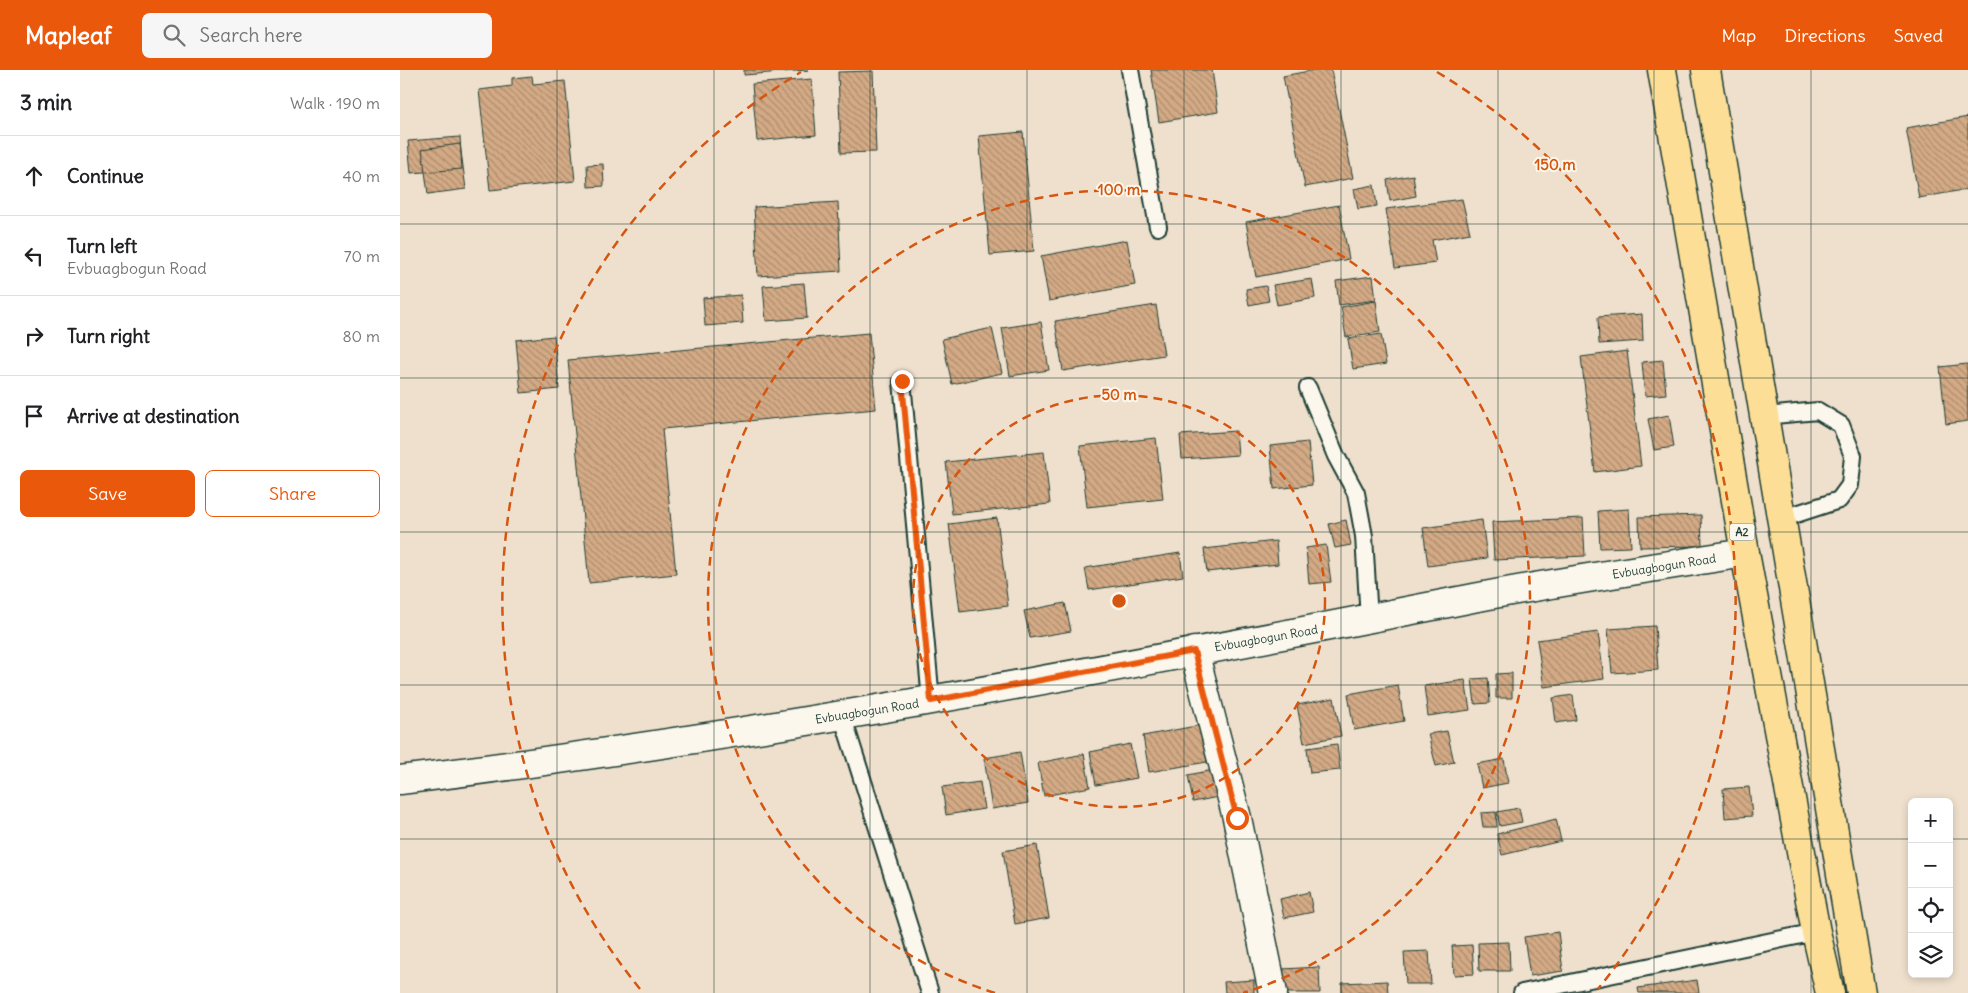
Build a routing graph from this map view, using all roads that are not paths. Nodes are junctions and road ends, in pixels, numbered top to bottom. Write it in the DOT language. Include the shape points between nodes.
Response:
graph roads {
  1 [pos="1130,70"];
  2 [pos="1662,70"];
  3 [pos="1706,70"];
  4 [pos="1158,228"];
  5 [pos="902,381"];
  6 [pos="1308,388"];
  7 [pos="1764,416"];
  8 [pos="1781,519"];
  9 [pos="1745,553"];
  10 [pos="1369,620"];
  11 [pos="1194,651"];
  12 [pos="931,701"];
  13 [pos="842,715"];
  14 [pos="400,780"];
  15 [pos="1816,932"];
  16 [pos="930,993"];
  17 [pos="1273,993"];
  18 [pos="1522,993"];
  19 [pos="1830,993"];
  20 [pos="1861,993"];
  1 -- 4 [label="lane"];
  2 -- 9 [label="highway, A2"];
  3 -- 7 [label="highway"];
  5 -- 12 [label="lane"];
  6 -- 10 [label="lane" via="1336,456 1356,493 1364,536"];
  7 -- 8 [label="highway"];
  7 -- 8 [label="lane" via="1818,411 1841,425 1853,456 1850,485 1839,500"];
  8 -- 20 [label="highway"];
  9 -- 10 [label="street, Evbuagbogun Road" via="1450,602"];
  9 -- 15 [label="highway, A2"];
  10 -- 11 [label="street, Evbuagbogun Road"];
  11 -- 12 [label="street, Evbuagbogun Road"];
  11 -- 17 [label="street" via="1237,818"];
  12 -- 13 [label="street, Evbuagbogun Road"];
  13 -- 14 [label="street, Evbuagbogun Road" via="522,765"];
  13 -- 16 [label="lane"];
  15 -- 18 [label="lane"];
  15 -- 19 [label="highway, A2"];
}
